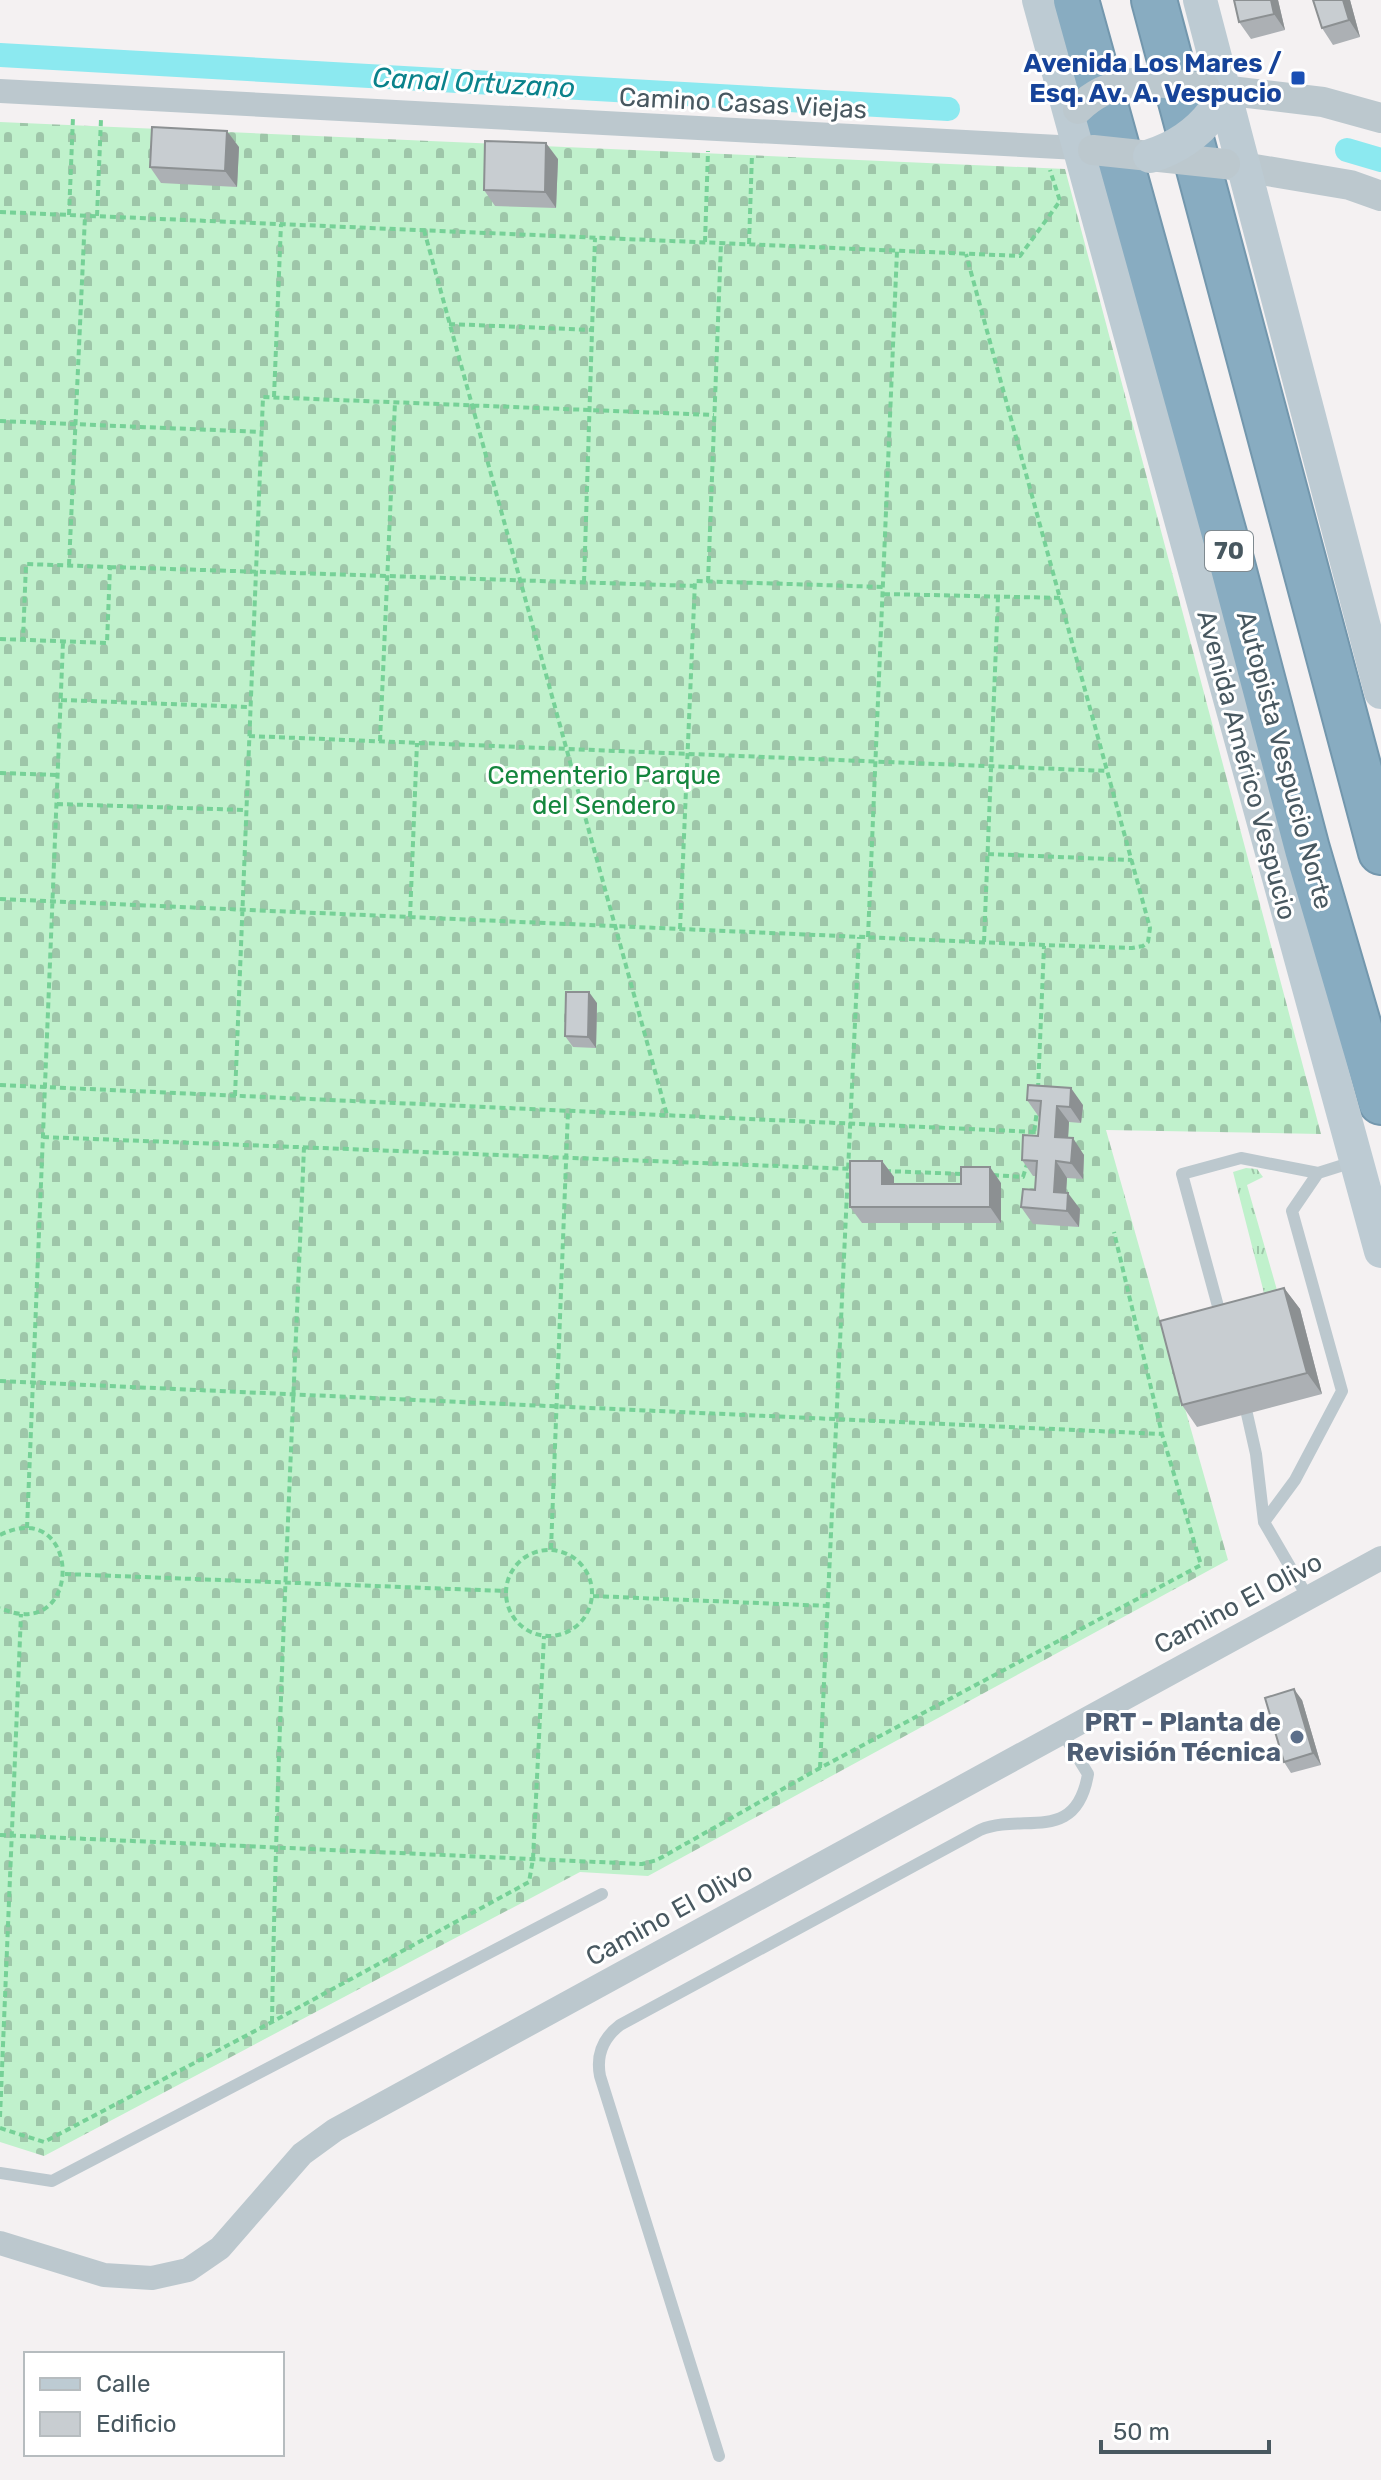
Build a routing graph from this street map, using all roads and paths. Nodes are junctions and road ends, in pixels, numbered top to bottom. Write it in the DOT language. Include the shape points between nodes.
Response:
graph roads {
  1 [pos="1039,0"];
  2 [pos="1076,0"];
  3 [pos="1154,0"];
  4 [pos="1200,0"];
  5 [pos="0,91"];
  6 [pos="74,95"];
  7 [pos="102,96"];
  8 [pos="1214,97"];
  9 [pos="1381,118"];
  10 [pos="709,129"];
  11 [pos="753,131"];
  12 [pos="1069,137"];
  13 [pos="1150,156"];
  14 [pos="1233,165"];
  15 [pos="1381,196"];
  16 [pos="0,212"];
  17 [pos="69,215"];
  18 [pos="85,216"];
  19 [pos="97,216"];
  20 [pos="281,224"];
  21 [pos="424,230"];
  22 [pos="595,238"];
  23 [pos="705,242"];
  24 [pos="721,243"];
  25 [pos="749,244"];
  26 [pos="897,251"];
  27 [pos="966,254"];
  28 [pos="449,324"];
  29 [pos="592,330"];
  30 [pos="274,397"];
  31 [pos="395,402"];
  32 [pos="471,405"];
  33 [pos="590,410"];
  34 [pos="714,415"];
  35 [pos="0,421"];
  36 [pos="76,424"];
  37 [pos="261,432"];
  38 [pos="69,565"];
  39 [pos="110,567"];
  40 [pos="256,572"];
  41 [pos="387,576"];
  42 [pos="521,581"];
  43 [pos="584,582"];
  44 [pos="708,582"];
  45 [pos="695,586"];
  46 [pos="884,587"];
  47 [pos="884,594"];
  48 [pos="998,597"];
  49 [pos="1062,598"];
  50 [pos="0,639"];
  51 [pos="23,640"];
  52 [pos="63,642"];
  53 [pos="1381,692"];
  54 [pos="61,700"];
  55 [pos="250,707"];
  56 [pos="249,736"];
  57 [pos="380,741"];
  58 [pos="417,743"];
  59 [pos="567,749"];
  60 [pos="688,754"];
  61 [pos="875,762"];
  62 [pos="991,766"];
  63 [pos="1108,771"];
  64 [pos="0,773"];
  65 [pos="57,775"];
  66 [pos="56,804"];
  67 [pos="246,810"];
  68 [pos="1381,852"];
  69 [pos="988,854"];
  70 [pos="1132,860"];
  71 [pos="0,899"];
  72 [pos="53,901"];
  73 [pos="242,909"];
  74 [pos="410,917"];
  75 [pos="614,926"];
  76 [pos="680,929"];
  77 [pos="859,937"];
  78 [pos="868,937"];
  79 [pos="984,942"];
  80 [pos="1044,945"];
  81 [pos="0,1085"];
  82 [pos="45,1087"];
  83 [pos="235,1096"];
  84 [pos="1381,1102"];
  85 [pos="568,1111"];
  86 [pos="667,1115"];
  87 [pos="850,1124"];
  88 [pos="1036,1132"];
  89 [pos="43,1137"];
  90 [pos="304,1147"];
  91 [pos="1032,1147"];
  92 [pos="566,1158"];
  93 [pos="1356,1161"];
  94 [pos="1027,1162"];
  95 [pos="848,1169"];
  96 [pos="864,1170"];
  97 [pos="880,1171"];
  98 [pos="1318,1173"];
  99 [pos="975,1175"];
  100 [pos="991,1175"];
  101 [pos="1114,1232"];
  102 [pos="1381,1251"];
  103 [pos="1224,1329"];
  104 [pos="0,1381"];
  105 [pos="33,1383"];
  106 [pos="294,1394"];
  107 [pos="557,1406"];
  108 [pos="1247,1414"];
  109 [pos="836,1419"];
  110 [pos="1162,1434"];
  111 [pos="1264,1522"];
  112 [pos="27,1528"];
  113 [pos="0,1535"];
  114 [pos="551,1549"];
  115 [pos="1381,1558"];
  116 [pos="65,1574"];
  117 [pos="285,1582"];
  118 [pos="505,1591"];
  119 [pos="593,1596"];
  120 [pos="1307,1596"];
  121 [pos="828,1606"];
  122 [pos="0,1608"];
  123 [pos="21,1614"];
  124 [pos="544,1636"];
  125 [pos="1061,1730"];
  126 [pos="820,1768"];
  127 [pos="0,1835"];
  128 [pos="13,1836"];
  129 [pos="275,1848"];
  130 [pos="533,1859"];
  131 [pos="602,1894"];
  132 [pos="272,2022"];
  133 [pos="0,2117"];
  134 [pos="0,2128"];
  135 [pos="0,2173"];
  136 [pos="3,2246"];
  137 [pos="719,2456"];
  1 -- 12 [label="main road, Avenida Américo Vespucio"];
  2 -- 84 [label="highway, Autopista Vespucio Norte / 70"];
  3 -- 68 [label="highway"];
  4 -- 8 [label="main road"];
  5 -- 6 [label="street, Camino Casas Viejas"];
  6 -- 7 [label="street, Camino Casas Viejas"];
  6 -- 17 [label="path"];
  7 -- 10 [label="street, Camino Casas Viejas"];
  7 -- 19 [label="path"];
  8 -- 9 [label="street" via="1323,102"];
  8 -- 12 [label="street, bridge" via="1130,81 1101,92"];
  8 -- 13 [label="main road, bridge" via="1191,136"];
  8 -- 14 [label="main road"];
  10 -- 11 [label="street, Camino Casas Viejas"];
  10 -- 23 [label="path"];
  11 -- 12 [label="street, Camino Casas Viejas"];
  11 -- 25 [label="path"];
  12 -- 13 [label="street, bridge"];
  12 -- 27 [label="path" via="1060,201 1020,256"];
  12 -- 93 [label="main road, Avenida Américo Vespucio"];
  13 -- 14 [label="street, bridge"];
  14 -- 15 [label="street" via="1350,185"];
  14 -- 53 [label="main road"];
  16 -- 17 [label="path"];
  17 -- 18 [label="path"];
  18 -- 19 [label="path"];
  18 -- 36 [label="path"];
  19 -- 20 [label="path"];
  20 -- 21 [label="path"];
  20 -- 30 [label="path"];
  21 -- 22 [label="path"];
  21 -- 28 [label="path"];
  22 -- 23 [label="path"];
  22 -- 29 [label="path"];
  23 -- 24 [label="path"];
  24 -- 25 [label="path"];
  24 -- 34 [label="path"];
  25 -- 26 [label="path"];
  26 -- 27 [label="path"];
  26 -- 46 [label="path"];
  27 -- 49 [label="path"];
  28 -- 29 [label="path"];
  28 -- 32 [label="path"];
  29 -- 33 [label="path"];
  30 -- 31 [label="path"];
  30 -- 37 [label="path" via="263,397"];
  31 -- 32 [label="path"];
  31 -- 41 [label="path"];
  32 -- 33 [label="path"];
  32 -- 42 [label="path"];
  33 -- 34 [label="path"];
  33 -- 43 [label="path"];
  34 -- 44 [label="path"];
  35 -- 36 [label="path"];
  36 -- 37 [label="path"];
  36 -- 38 [label="path"];
  37 -- 40 [label="path"];
  38 -- 39 [label="path"];
  38 -- 51 [label="path" via="26,564"];
  39 -- 40 [label="path"];
  39 -- 52 [label="path" via="107,643"];
  40 -- 41 [label="path"];
  40 -- 55 [label="path"];
  41 -- 42 [label="path"];
  41 -- 57 [label="path"];
  42 -- 43 [label="path"];
  42 -- 59 [label="path"];
  43 -- 45 [label="path"];
  44 -- 45 [label="path" via="695,581"];
  44 -- 46 [label="path"];
  45 -- 60 [label="path"];
  46 -- 47 [label="path"];
  47 -- 48 [label="path"];
  47 -- 61 [label="path"];
  48 -- 49 [label="path"];
  48 -- 62 [label="path"];
  49 -- 63 [label="path"];
  50 -- 51 [label="path"];
  51 -- 52 [label="path"];
  52 -- 54 [label="path"];
  54 -- 55 [label="path"];
  54 -- 65 [label="path"];
  55 -- 56 [label="path"];
  56 -- 57 [label="path"];
  56 -- 67 [label="path"];
  57 -- 58 [label="path"];
  58 -- 59 [label="path"];
  58 -- 74 [label="path"];
  59 -- 60 [label="path"];
  59 -- 75 [label="path"];
  60 -- 61 [label="path"];
  60 -- 76 [label="path"];
  61 -- 62 [label="path"];
  61 -- 78 [label="path"];
  62 -- 63 [label="path"];
  62 -- 69 [label="path"];
  63 -- 70 [label="path"];
  64 -- 65 [label="path"];
  65 -- 66 [label="path"];
  66 -- 67 [label="path"];
  66 -- 72 [label="path"];
  67 -- 73 [label="path"];
  69 -- 70 [label="path"];
  69 -- 79 [label="path"];
  70 -- 80 [label="path" via="1150,928 1148,942 1132,948"];
  71 -- 72 [label="path"];
  72 -- 73 [label="path"];
  72 -- 82 [label="path"];
  73 -- 74 [label="path"];
  73 -- 83 [label="path"];
  74 -- 75 [label="path"];
  75 -- 76 [label="path"];
  75 -- 86 [label="path"];
  76 -- 77 [label="path"];
  77 -- 78 [label="path"];
  77 -- 87 [label="path"];
  78 -- 79 [label="path"];
  79 -- 80 [label="path"];
  80 -- 88 [label="path"];
  81 -- 82 [label="path"];
  82 -- 83 [label="path"];
  82 -- 89 [label="path"];
  83 -- 85 [label="path"];
  85 -- 86 [label="path"];
  85 -- 92 [label="path"];
  86 -- 87 [label="path"];
  87 -- 88 [label="path"];
  87 -- 95 [label="path"];
  88 -- 91 [label="path"];
  89 -- 90 [label="path"];
  89 -- 105 [label="path"];
  90 -- 92 [label="path"];
  90 -- 106 [label="path"];
  92 -- 95 [label="path"];
  92 -- 107 [label="path"];
  93 -- 98 [label="lane"];
  93 -- 102 [label="main road, Avenida Américo Vespucio"];
  94 -- 100 [label="path" via="1023,1177"];
  95 -- 96 [label="path"];
  95 -- 109 [label="path"];
  97 -- 99 [label="path"];
  98 -- 103 [label="lane" via="1241,1158 1182,1174"];
  98 -- 111 [label="lane" via="1292,1211 1342,1391 1295,1480"];
  101 -- 110 [label="path"];
  104 -- 105 [label="path"];
  105 -- 106 [label="path"];
  105 -- 112 [label="path"];
  106 -- 107 [label="path"];
  106 -- 117 [label="path"];
  107 -- 109 [label="path"];
  107 -- 114 [label="path"];
  108 -- 111 [label="lane"];
  109 -- 110 [label="path"];
  109 -- 121 [label="path"];
  110 -- 126 [label="path" via="1201,1565"];
  111 -- 120 [label="lane"];
  112 -- 113 [label="path"];
  112 -- 116 [label="path" via="52,1541"];
  114 -- 118 [label="path" via="517,1563"];
  114 -- 119 [label="path" via="579,1561"];
  115 -- 120 [label="street, Camino El Olivo"];
  116 -- 117 [label="path"];
  116 -- 123 [label="path" via="54,1599"];
  117 -- 118 [label="path"];
  117 -- 129 [label="path"];
  118 -- 124 [label="path" via="520,1625"];
  119 -- 121 [label="path"];
  119 -- 124 [label="path" via="581,1622 558,1635"];
  120 -- 125 [label="street, Camino El Olivo"];
  121 -- 126 [label="path"];
  122 -- 123 [label="path"];
  123 -- 128 [label="path"];
  124 -- 130 [label="path"];
  125 -- 136 [label="street, Camino El Olivo" via="335,2130 302,2154 220,2248 188,2270 152,2278 104,2275"];
  125 -- 137 [label="lane" via="1088,1774 1082,1795 1067,1814 1043,1824 1004,1823 980,1830 620,2025 606,2038 600,2076"];
  126 -- 130 [label="path" via="657,1860 642,1864"];
  127 -- 128 [label="path"];
  128 -- 129 [label="path"];
  128 -- 133 [label="path"];
  129 -- 130 [label="path"];
  129 -- 132 [label="path"];
  130 -- 132 [label="path" via="529,1882"];
  131 -- 135 [label="lane" via="52,2181"];
  132 -- 134 [label="path" via="44,2142"];
}
